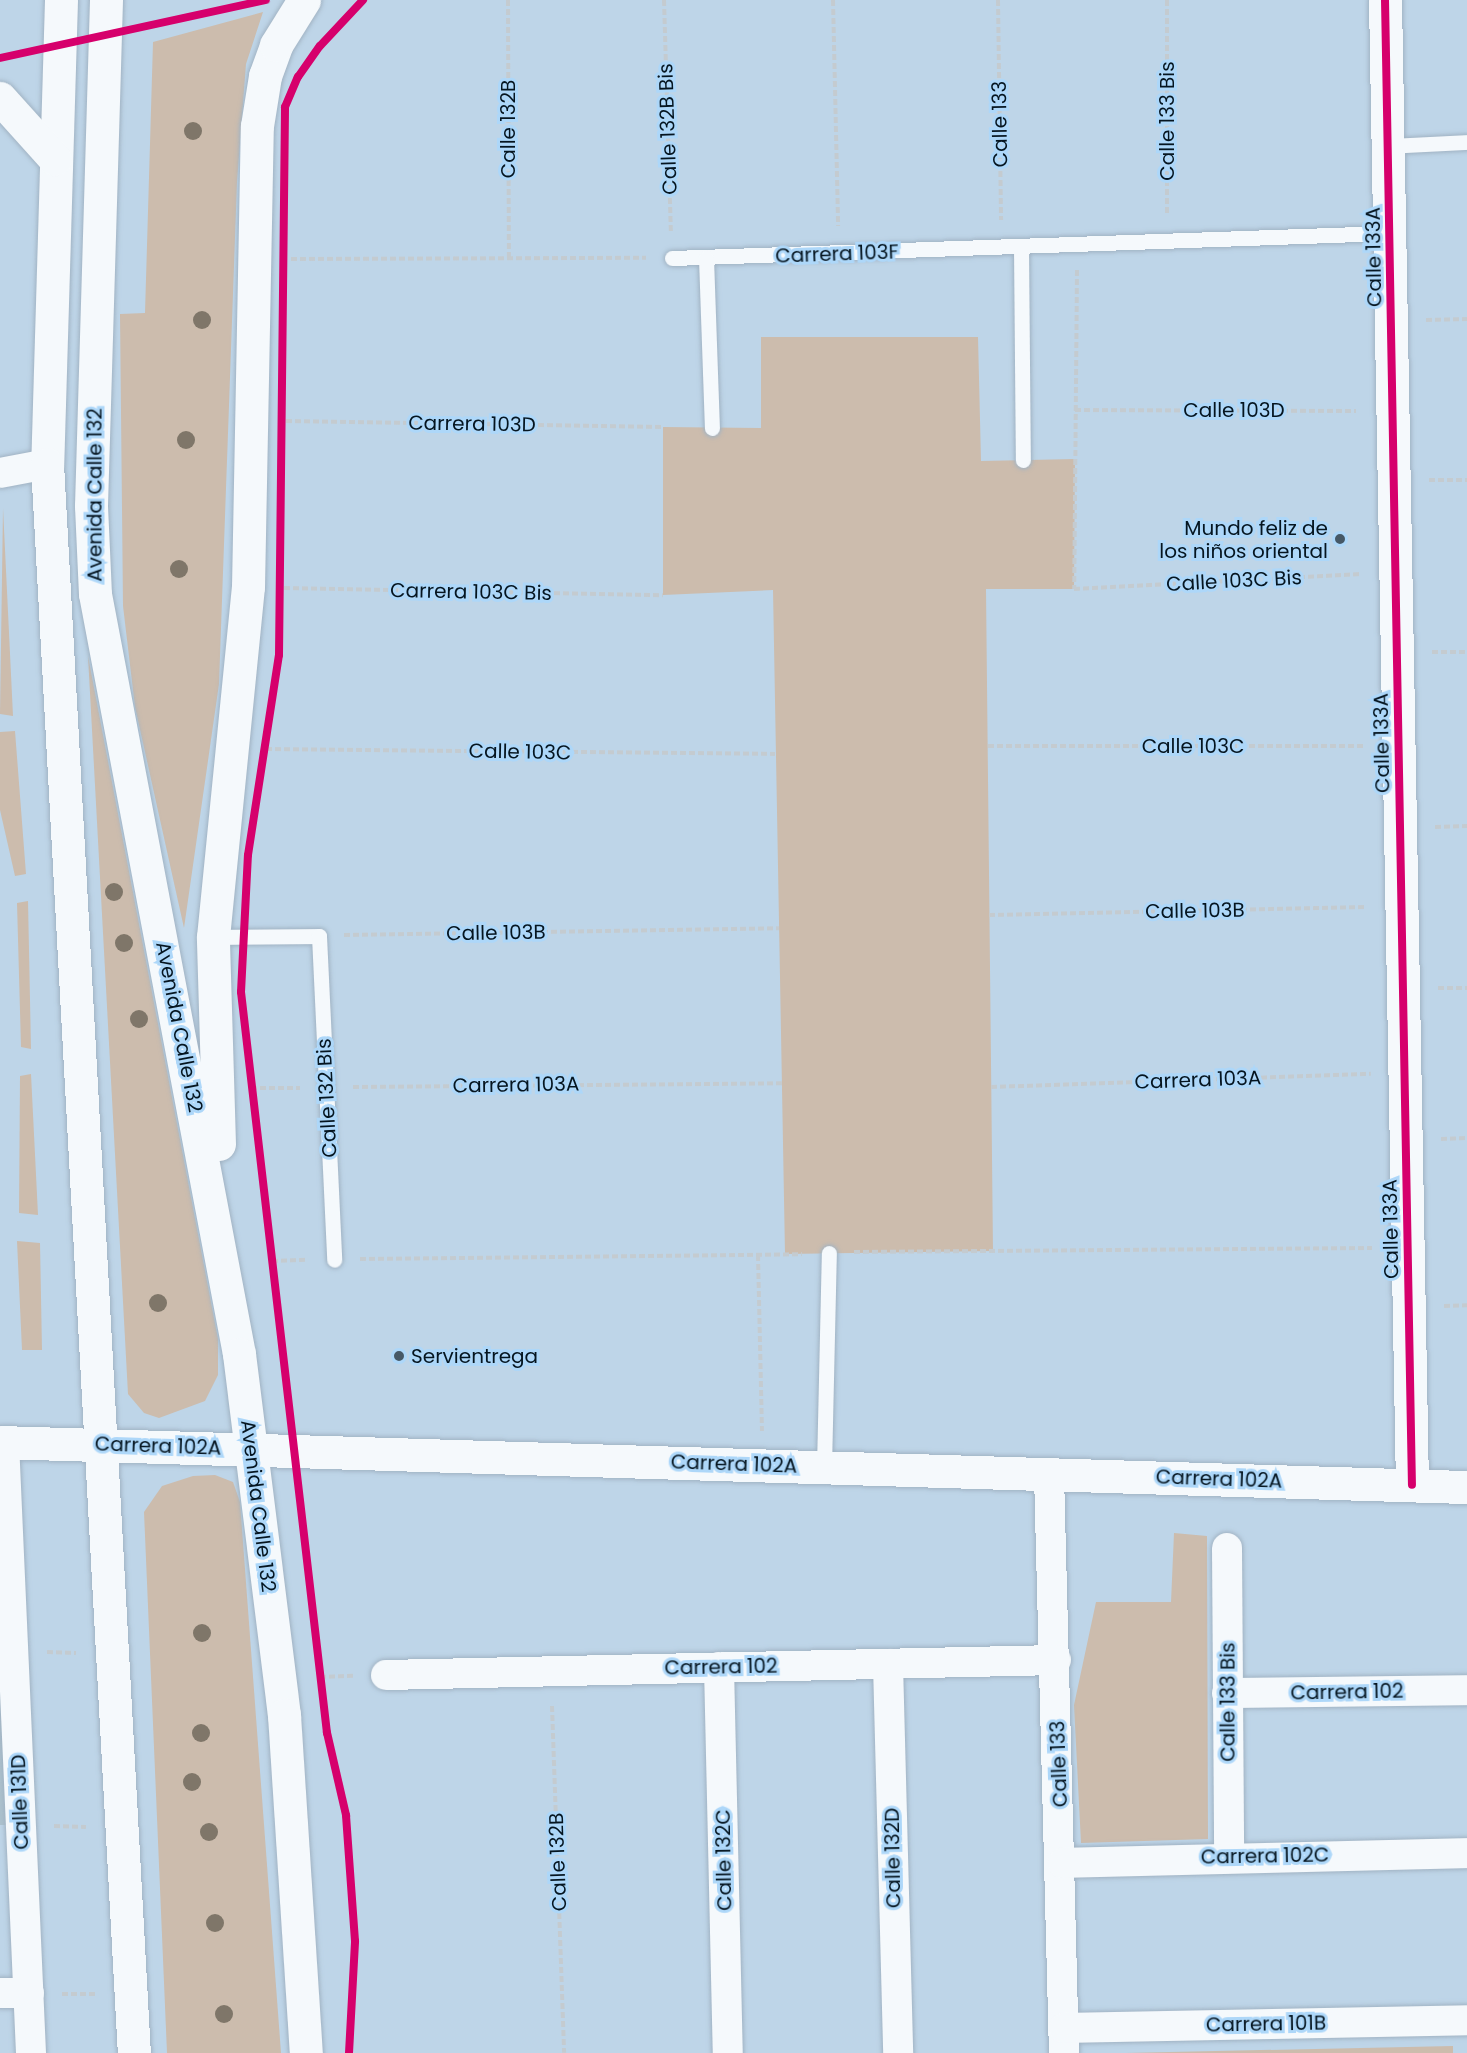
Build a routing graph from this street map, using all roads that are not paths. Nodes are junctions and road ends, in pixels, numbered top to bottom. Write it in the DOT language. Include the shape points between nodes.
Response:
graph roads {
  1 [pos="62,0"];
  2 [pos="106,0"];
  3 [pos="304,0"];
  4 [pos="1386,0"];
  5 [pos="0,98"];
  6 [pos="1467,142"];
  7 [pos="1388,146"];
  8 [pos="55,159"];
  9 [pos="1389,233"];
  10 [pos="1021,247"];
  11 [pos="672,258"];
  12 [pos="706,258"];
  13 [pos="712,428"];
  14 [pos="1023,460"];
  15 [pos="47,464"];
  16 [pos="0,473"];
  17 [pos="213,937"];
  18 [pos="829,1253"];
  19 [pos="334,1260"];
  20 [pos="225,1261"];
  21 [pos="2,1442"];
  22 [pos="102,1445"];
  23 [pos="251,1449"];
  24 [pos="824,1467"];
  25 [pos="1049,1474"];
  26 [pos="1412,1485"];
  27 [pos="1467,1487"];
  28 [pos="1227,1548"];
  29 [pos="7,1651"];
  30 [pos="1056,1660"];
  31 [pos="888,1664"];
  32 [pos="719,1667"];
  33 [pos="386,1675"];
  34 [pos="1467,1690"];
  35 [pos="1227,1693"];
  36 [pos="10,1825"];
  37 [pos="1467,1853"];
  38 [pos="1229,1856"];
  39 [pos="1063,1863"];
  40 [pos="14,1993"];
  41 [pos="1467,2020"];
  42 [pos="1064,2041"];
  43 [pos="31,2053"];
  44 [pos="134,2053"];
  45 [pos="306,2053"];
  46 [pos="728,2053"];
  47 [pos="898,2053"];
  1 -- 8 [label="main road"];
  2 -- 20 [label="main road, Avenida Calle 132" via="92,506 95,594"];
  3 -- 17 [label="main road" via="276,45 265,76 257,126 248,587"];
  4 -- 7 [label="main road, Calle 133A"];
  5 -- 8 [label="main road"];
  6 -- 7 [label="lane"];
  7 -- 9 [label="main road, Calle 133A"];
  8 -- 15 [label="main road"];
  9 -- 10 [label="lane, Carrera 103F"];
  9 -- 26 [label="main road, Calle 133A"];
  10 -- 12 [label="lane, Carrera 103F"];
  10 -- 14 [label="lane"];
  11 -- 12 [label="lane, Carrera 103F"];
  12 -- 13 [label="lane"];
  15 -- 16 [label="street"];
  15 -- 22 [label="main road"];
  17 -- 19 [label="lane, Calle 132 Bis" via="319,936"];
  17 -- 20 [label="main road"];
  18 -- 24 [label="lane"];
  20 -- 23 [label="main road, Avenida Calle 132"];
  21 -- 22 [label="main road, Carrera 102A"];
  21 -- 29 [label="street, Calle 131D"];
  22 -- 23 [label="main road, Carrera 102A"];
  22 -- 44 [label="main road"];
  23 -- 24 [label="main road, Carrera 102A"];
  23 -- 45 [label="main road, Avenida Calle 132" via="284,1715"];
  24 -- 25 [label="main road, Carrera 102A"];
  25 -- 26 [label="main road, Carrera 102A"];
  25 -- 30 [label="street, Calle 133"];
  26 -- 27 [label="main road, Carrera 102A"];
  28 -- 35 [label="street, Calle 133 Bis"];
  29 -- 36 [label="street, Calle 131D"];
  30 -- 31 [label="street, Carrera 102"];
  30 -- 39 [label="street, Calle 133"];
  31 -- 32 [label="street, Carrera 102"];
  31 -- 47 [label="street, Calle 132D"];
  32 -- 33 [label="street, Carrera 102"];
  32 -- 46 [label="street, Calle 132C"];
  34 -- 35 [label="street, Carrera 102"];
  35 -- 38 [label="street, Calle 133 Bis"];
  36 -- 40 [label="street, Calle 131D"];
  37 -- 38 [label="street, Carrera 102C"];
  38 -- 39 [label="street, Carrera 102C"];
  39 -- 42 [label="street, Calle 133"];
  40 -- 43 [label="street, Calle 131D"];
  41 -- 42 [label="street, Carrera 101B"];
}
